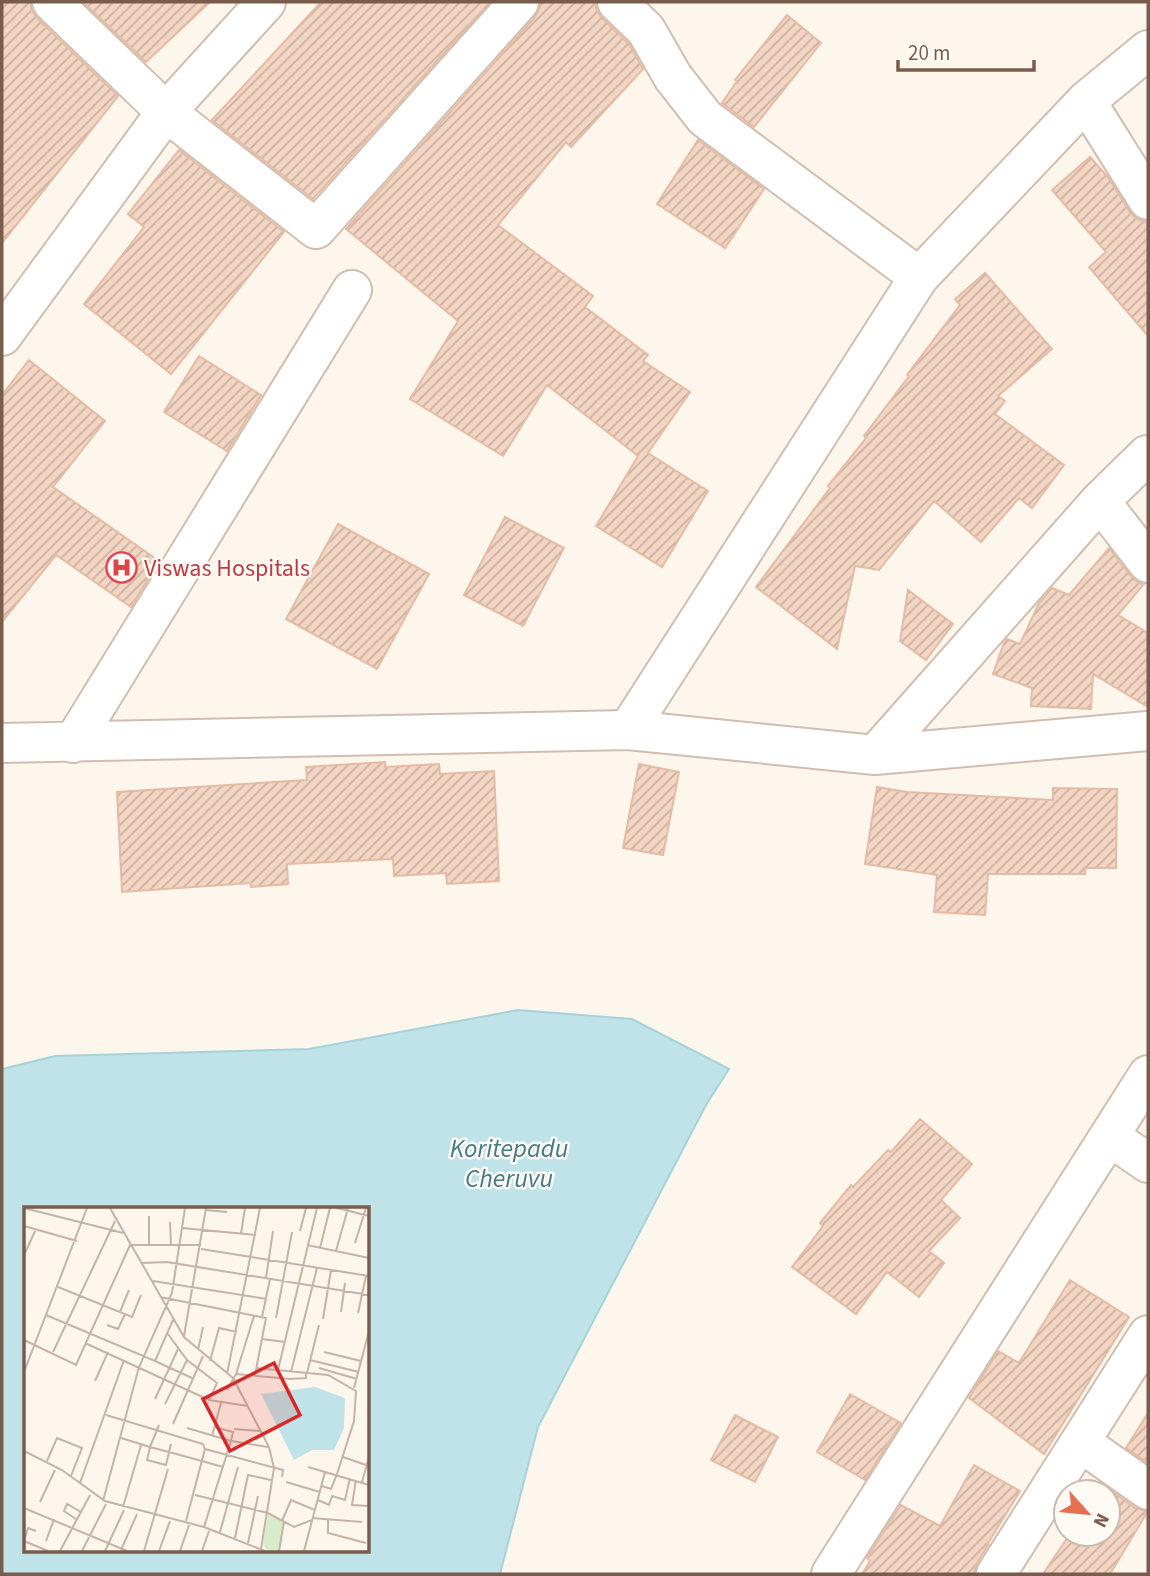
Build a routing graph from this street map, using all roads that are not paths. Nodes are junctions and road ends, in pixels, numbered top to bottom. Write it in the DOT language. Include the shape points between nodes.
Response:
graph roads {
  1 [pos="52,2"];
  2 [pos="266,2"];
  3 [pos="519,2"];
  4 [pos="617,2"];
  5 [pos="1148,50"];
  6 [pos="1086,101"];
  7 [pos="166,112"];
  8 [pos="1148,201"];
  9 [pos="919,277"];
  10 [pos="352,290"];
  11 [pos="2,336"];
  12 [pos="1147,455"];
  13 [pos="1100,501"];
  14 [pos="1148,563"];
  15 [pos="628,730"];
  16 [pos="1148,731"];
  17 [pos="2,743"];
  18 [pos="73,743"];
  19 [pos="875,755"];
  20 [pos="1148,1075"];
  21 [pos="1110,1136"];
  22 [pos="1148,1163"];
  23 [pos="1145,1349"];
  24 [pos="1080,1442"];
  25 [pos="1148,1490"];
  26 [pos="831,1574"];
  27 [pos="996,1574"];
  1 -- 7 [label="street"];
  2 -- 7 [label="street"];
  3 -- 7 [label="street" via="316,229"];
  4 -- 9 [label="street" via="646,30 673,77 705,118"];
  5 -- 6 [label="street"];
  6 -- 8 [label="street"];
  6 -- 9 [label="street"];
  7 -- 11 [label="street"];
  9 -- 15 [label="street"];
  10 -- 18 [label="street"];
  12 -- 13 [label="street"];
  13 -- 14 [label="street"];
  13 -- 19 [label="street"];
  15 -- 18 [label="street"];
  15 -- 19 [label="street"];
  16 -- 19 [label="street"];
  17 -- 18 [label="street"];
  20 -- 21 [label="street"];
  21 -- 22 [label="street"];
  21 -- 26 [label="street"];
  23 -- 24 [label="street"];
  24 -- 25 [label="street"];
  24 -- 27 [label="street"];
}
